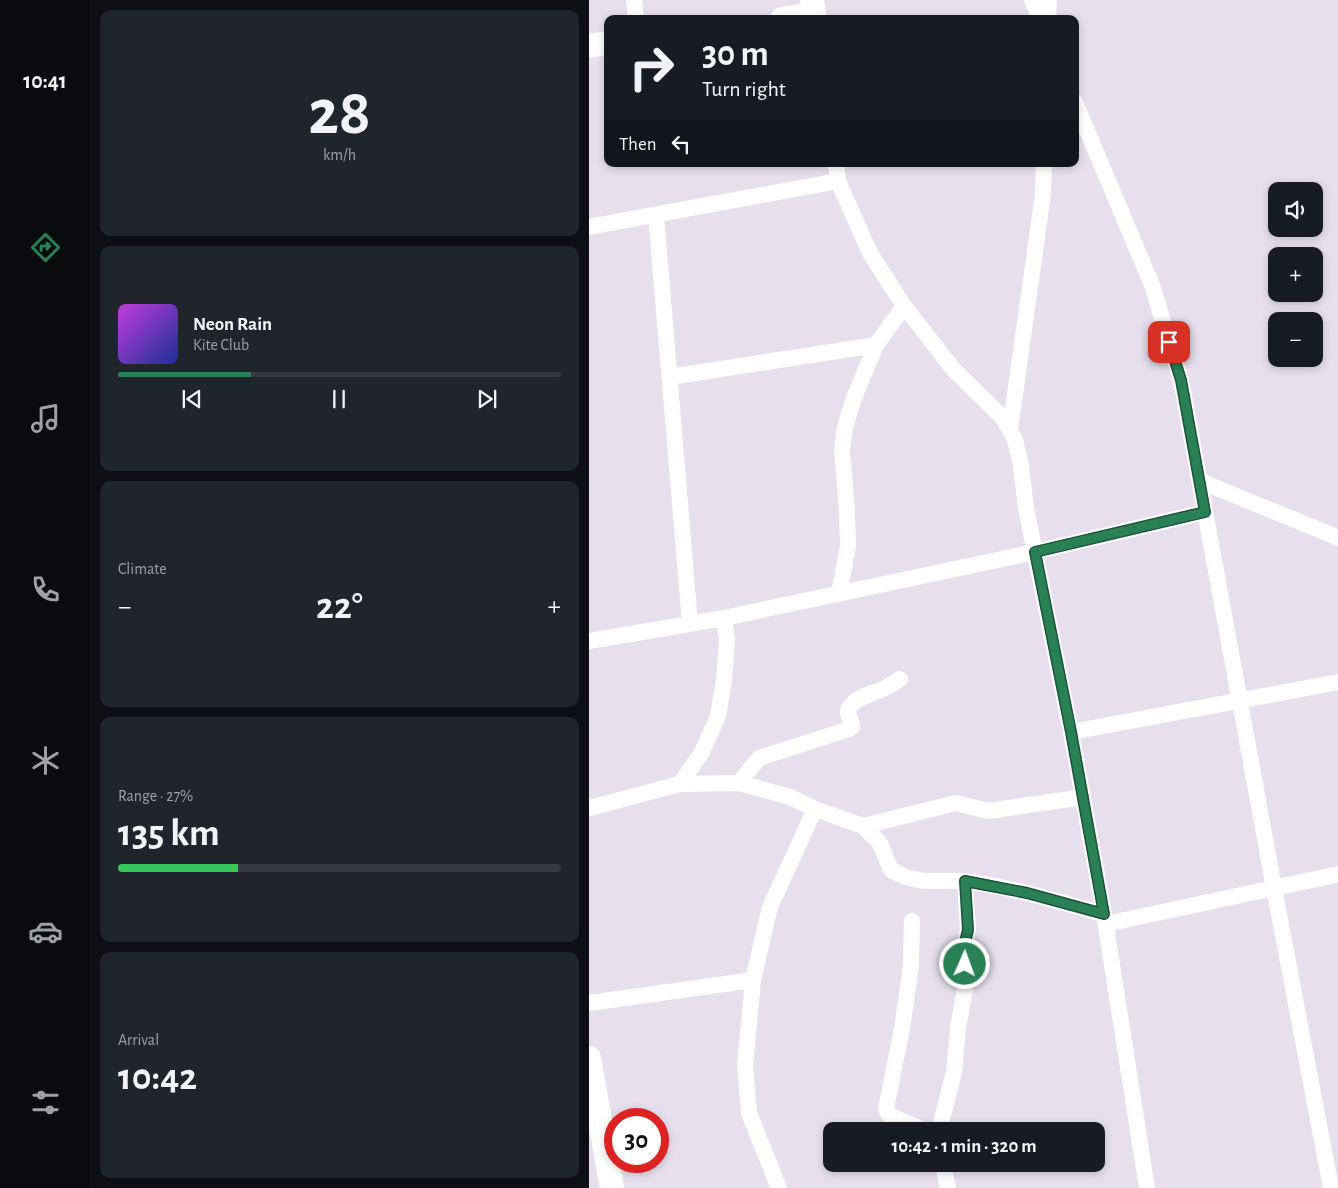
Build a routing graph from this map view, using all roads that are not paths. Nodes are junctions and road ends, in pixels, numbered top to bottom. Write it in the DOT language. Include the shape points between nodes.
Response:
graph roads {
  1 [pos="634,0"];
  2 [pos="1032,0"];
  3 [pos="1049,0"];
  4 [pos="814,11"];
  5 [pos="636,15"];
  6 [pos="798,15"];
  7 [pos="1038,15"];
  8 [pos="1048,15"];
  9 [pos="604,44"];
  10 [pos="589,46"];
  11 [pos="1079,112"];
  12 [pos="836,167"];
  13 [pos="1044,167"];
  14 [pos="838,181"];
  15 [pos="655,215"];
  16 [pos="589,227"];
  17 [pos="904,306"];
  18 [pos="876,345"];
  19 [pos="669,377"];
  20 [pos="1010,430"];
  21 [pos="1199,481"];
  22 [pos="1205,512"];
  23 [pos="1338,538"];
  24 [pos="1035,552"];
  25 [pos="839,594"];
  26 [pos="724,618"];
  27 [pos="690,623"];
  28 [pos="589,641"];
  29 [pos="900,679"];
  30 [pos="1338,682"];
  31 [pos="1240,701"];
  32 [pos="1071,732"];
  33 [pos="739,783"];
  34 [pos="680,784"];
  35 [pos="1083,797"];
  36 [pos="589,808"];
  37 [pos="815,809"];
  38 [pos="863,826"];
  39 [pos="1338,874"];
  40 [pos="965,881"];
  41 [pos="1274,888"];
  42 [pos="1105,919"];
  43 [pos="912,921"];
  44 [pos="753,980"];
  45 [pos="589,1003"];
  46 [pos="589,1058"];
  47 [pos="906,1122"];
  48 [pos="941,1122"];
  49 [pos="945,1172"];
  50 [pos="612,1188"];
  51 [pos="779,1188"];
  52 [pos="948,1188"];
  53 [pos="1147,1188"];
  54 [pos="1331,1188"];
  1 -- 5 [label="street"];
  2 -- 7 [label="street"];
  3 -- 8 [label="street"];
  4 -- 6 [label="street"];
  9 -- 10 [label="street"];
  11 -- 21 [label="street" via="1152,285 1181,380"];
  12 -- 14 [label="street"];
  13 -- 20 [label="street" via="1043,194"];
  14 -- 15 [label="street"];
  14 -- 17 [label="street" via="870,252"];
  15 -- 16 [label="street"];
  15 -- 19 [label="street"];
  17 -- 18 [label="street"];
  17 -- 20 [label="street" via="954,370 1003,418"];
  18 -- 19 [label="street"];
  18 -- 25 [label="street" via="845,427 842,450 848,547"];
  19 -- 27 [label="street"];
  20 -- 24 [label="street" via="1019,457"];
  21 -- 22 [label="street"];
  21 -- 23 [label="street"];
  22 -- 24 [label="street"];
  22 -- 31 [label="street"];
  24 -- 25 [label="street"];
  24 -- 32 [label="street"];
  25 -- 26 [label="street"];
  26 -- 27 [label="street"];
  26 -- 34 [label="street" via="727,640 718,716 702,752"];
  27 -- 28 [label="street"];
  29 -- 33 [label="street" via="867,694 849,708 853,723 849,729 759,758"];
  30 -- 31 [label="street"];
  31 -- 32 [label="street"];
  31 -- 41 [label="street"];
  32 -- 35 [label="street"];
  33 -- 34 [label="street"];
  33 -- 37 [label="street" via="790,797"];
  34 -- 36 [label="street"];
  35 -- 38 [label="street" via="988,811 956,803"];
  35 -- 42 [label="street"];
  37 -- 38 [label="street"];
  37 -- 44 [label="street" via="771,907"];
  38 -- 40 [label="street" via="880,843 891,870 924,881"];
  39 -- 41 [label="street"];
  40 -- 42 [label="street" via="1027,893"];
  40 -- 48 [label="street" via="968,930 963,950 967,978 954,1072"];
  41 -- 42 [label="street"];
  41 -- 54 [label="street"];
  42 -- 53 [label="street"];
  43 -- 47 [label="street" via="911,966 902,1029 886,1103 889,1115"];
  44 -- 45 [label="street"];
  44 -- 51 [label="street" via="745,1066 749,1113"];
  46 -- 50 [label="street"];
  49 -- 52 [label="street"];
}
